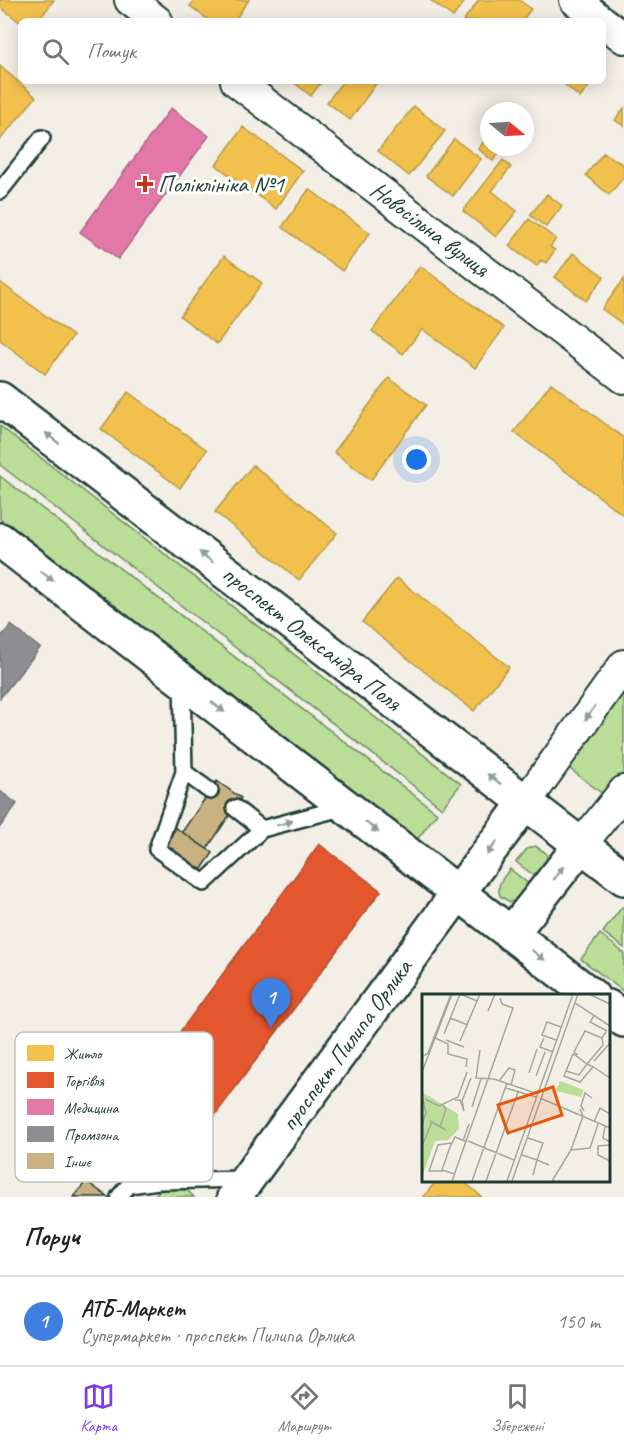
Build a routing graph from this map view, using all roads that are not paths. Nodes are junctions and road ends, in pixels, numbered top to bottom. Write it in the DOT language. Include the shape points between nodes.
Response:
graph roads {
  1 [pos="130,0"];
  2 [pos="575,0"];
  3 [pos="153,18"];
  4 [pos="599,18"];
  5 [pos="606,23"];
  6 [pos="624,38"];
  7 [pos="240,84"];
  8 [pos="42,138"];
  9 [pos="0,191"];
  10 [pos="624,378"];
  11 [pos="0,399"];
  12 [pos="0,540"];
  13 [pos="624,665"];
  14 [pos="182,679"];
  15 [pos="184,772"];
  16 [pos="210,791"];
  17 [pos="624,791"];
  18 [pos="525,803"];
  19 [pos="347,807"];
  20 [pos="235,808"];
  21 [pos="262,829"];
  22 [pos="581,845"];
  23 [pos="624,878"];
  24 [pos="458,893"];
  25 [pos="511,934"];
  26 [pos="589,994"];
  27 [pos="609,1008"];
  28 [pos="624,1020"];
  29 [pos="152,1182"];
  30 [pos="171,1182"];
  31 [pos="241,1188"];
  32 [pos="119,1197"];
  1 -- 3 [label="street"];
  2 -- 4 [label="street"];
  5 -- 6 [label="street"];
  7 -- 10 [label="street, Новосільна вулиця"];
  8 -- 9 [label="lane"];
  18 -- 11 [label="main road, проспект Олександра Поля, one-way"];
  12 -- 14 [label="main road, one-way"];
  13 -- 18 [label="street, one-way"];
  14 -- 15 [label="lane"];
  14 -- 19 [label="main road, one-way"];
  15 -- 16 [label="lane"];
  15 -- 21 [label="lane" via="157,849 204,883"];
  17 -- 22 [label="street"];
  18 -- 22 [label="main road, проспект Олександра Поля"];
  18 -- 24 [label="main road, проспект Пилипа Орлика, one-way"];
  21 -- 19 [label="lane, one-way"];
  19 -- 24 [label="main road, one-way"];
  20 -- 21 [label="lane"];
  22 -- 23 [label="main road, проспект Олександра Поля"];
  25 -- 22 [label="main road, one-way"];
  24 -- 25 [label="main road"];
  24 -- 31 [label="main road, проспект Пилипа Орлика"];
  25 -- 26 [label="main road, one-way"];
  27 -- 28 [label="main road"];
  29 -- 32 [label="lane" via="129,1185"];
  30 -- 31 [label="lane"];
}
